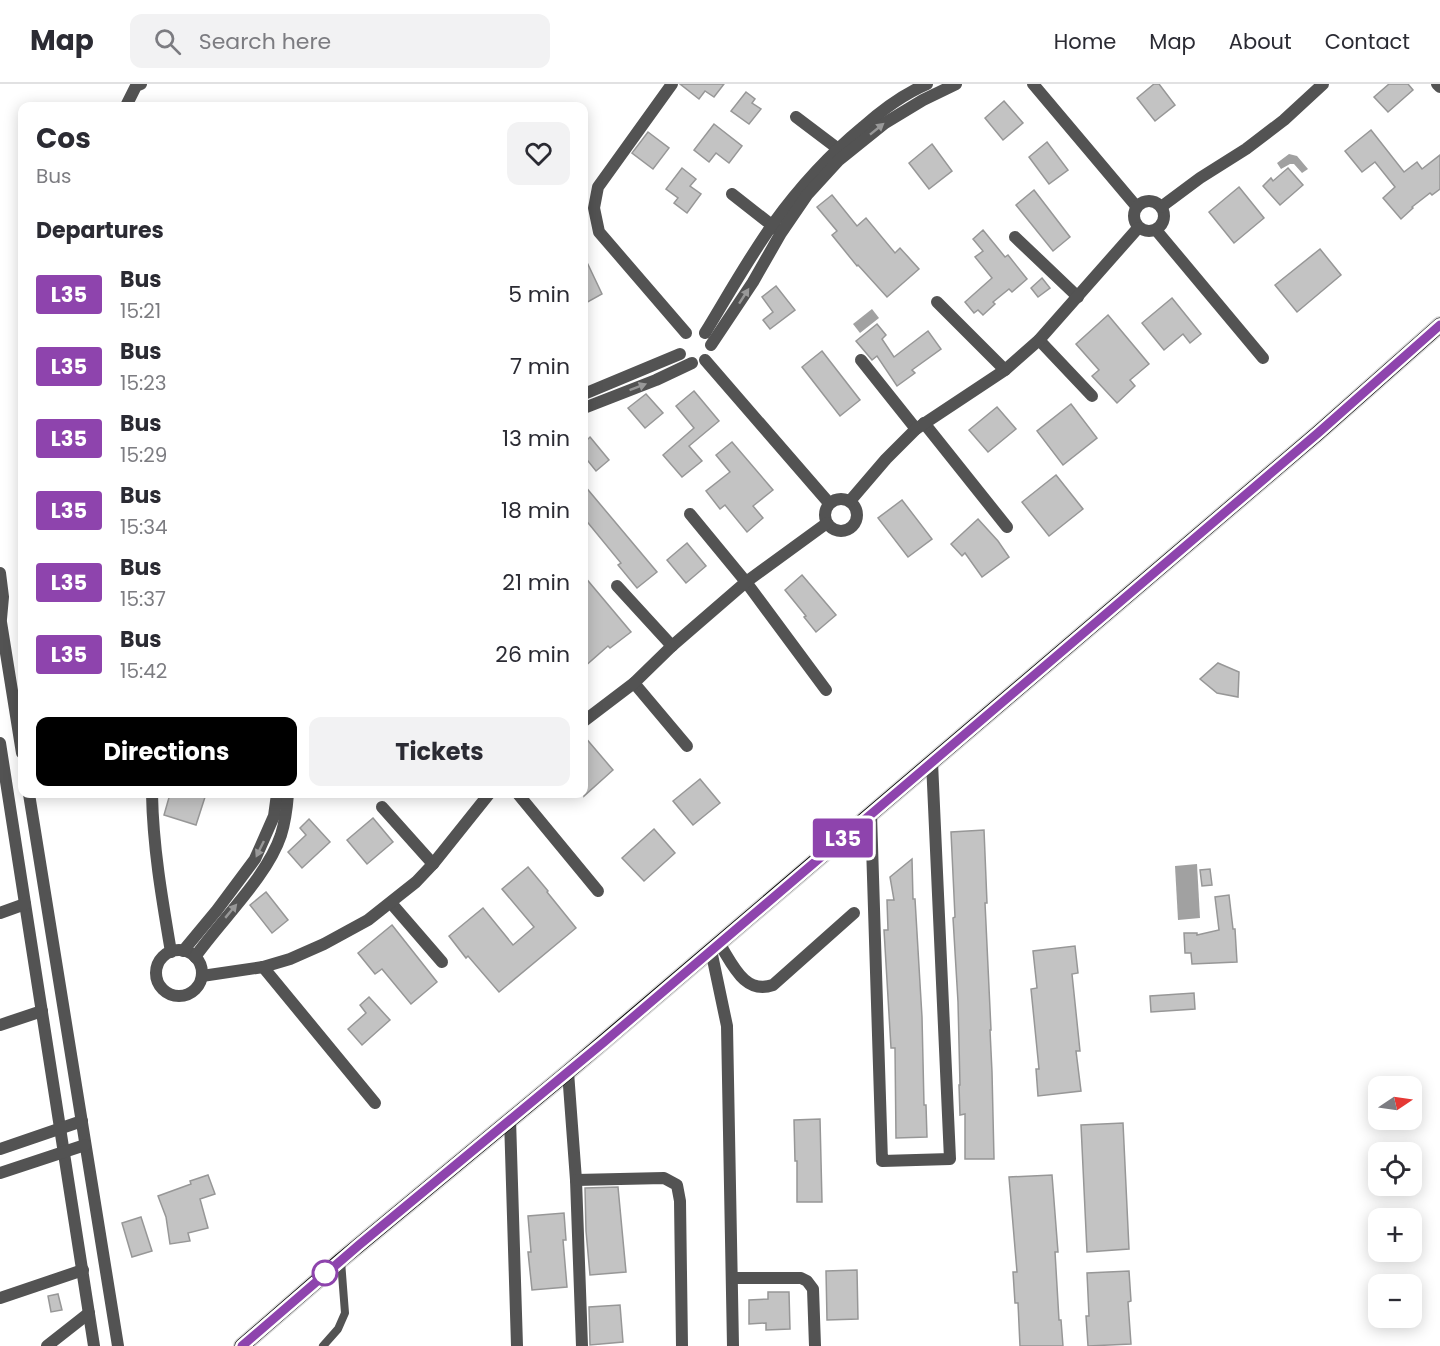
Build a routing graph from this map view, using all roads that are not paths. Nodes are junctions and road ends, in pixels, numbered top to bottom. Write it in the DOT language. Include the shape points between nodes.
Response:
graph roads {
  1 [pos="141,84"];
  2 [pos="672,84"];
  3 [pos="927,84"];
  4 [pos="956,84"];
  5 [pos="1033,84"];
  6 [pos="1323,84"];
  7 [pos="128,102"];
  8 [pos="796,117"];
  9 [pos="837,148"];
  10 [pos="732,194"];
  11 [pos="1137,206"];
  12 [pos="1161,207"];
  13 [pos="1138,228"];
  14 [pos="776,229"];
  15 [pos="1156,230"];
  16 [pos="1015,237"];
  17 [pos="1078,297"];
  18 [pos="937,302"];
  19 [pos="1440,325"];
  20 [pos="686,333"];
  21 [pos="705,333"];
  22 [pos="1039,340"];
  23 [pos="711,345"];
  24 [pos="680,354"];
  25 [pos="1263,358"];
  26 [pos="861,360"];
  27 [pos="699,362"];
  28 [pos="1005,370"];
  29 [pos="588,392"];
  30 [pos="1092,396"];
  31 [pos="588,406"];
  32 [pos="920,426"];
  33 [pos="850,501"];
  34 [pos="829,503"];
  35 [pos="690,514"];
  36 [pos="827,523"];
  37 [pos="1007,527"];
  38 [pos="0,573"];
  39 [pos="746,582"];
  40 [pos="617,586"];
  41 [pos="1,618"];
  42 [pos="672,646"];
  43 [pos="634,683"];
  44 [pos="826,690"];
  45 [pos="588,715"];
  46 [pos="18,727"];
  47 [pos="0,743"];
  48 [pos="687,746"];
  49 [pos="932,762"];
  50 [pos="2,764"];
  51 [pos="30,798"];
  52 [pos="152,798"];
  53 [pos="276,798"];
  54 [pos="288,798"];
  55 [pos="486,798"];
  56 [pos="521,798"];
  57 [pos="382,807"];
  58 [pos="871,814"];
  59 [pos="433,864"];
  60 [pos="598,891"];
  61 [pos="391,903"];
  62 [pos="26,904"];
  63 [pos="0,913"];
  64 [pos="854,913"];
  65 [pos="715,947"];
  66 [pos="183,953"];
  67 [pos="442,962"];
  68 [pos="263,967"];
  69 [pos="202,976"];
  70 [pos="42,1011"];
  71 [pos="0,1025"];
  72 [pos="568,1072"];
  73 [pos="375,1103"];
  74 [pos="510,1119"];
  75 [pos="82,1122"];
  76 [pos="60,1128"];
  77 [pos="85,1144"];
  78 [pos="0,1149"];
  79 [pos="64,1152"];
  80 [pos="0,1173"];
  81 [pos="576,1180"];
  82 [pos="341,1260"];
  83 [pos="82,1270"];
  84 [pos="732,1278"];
  85 [pos="0,1298"];
  86 [pos="89,1313"];
  87 [pos="47,1346"];
  88 [pos="94,1346"];
  89 [pos="118,1346"];
  90 [pos="242,1346"];
  91 [pos="323,1346"];
  92 [pos="517,1346"];
  93 [pos="582,1346"];
  94 [pos="682,1346"];
  95 [pos="733,1346"];
  96 [pos="815,1346"];
  1 -- 7 [label="street"];
  2 -- 20 [label="street" via="598,187 594,208 599,232"];
  3 -- 9 [label="street" via="876,116"];
  14 -- 4 [label="street, one-way" via="839,160 885,123"];
  5 -- 11 [label="street"];
  6 -- 12 [label="street" via="1246,149"];
  8 -- 9 [label="street"];
  9 -- 14 [label="street" via="810,177"];
  10 -- 14 [label="street"];
  11 -- 12 [label="street" via="1152,201"];
  11 -- 13 [label="street" via="1133,219"];
  12 -- 15 [label="street" via="1164,219"];
  13 -- 15 [label="street"];
  13 -- 17 [label="street"];
  14 -- 21 [label="street"];
  23 -- 14 [label="street, one-way" via="753,282"];
  15 -- 25 [label="street"];
  16 -- 17 [label="street"];
  17 -- 22 [label="street"];
  18 -- 28 [label="street"];
  19 -- 49 [label="main road"];
  20 -- 21 [label="street"];
  20 -- 24 [label="street" via="680,342"];
  21 -- 23 [label="street"];
  22 -- 28 [label="street"];
  22 -- 30 [label="street"];
  23 -- 27 [label="street" via="709,356"];
  24 -- 27 [label="street"];
  24 -- 29 [label="street"];
  26 -- 32 [label="street"];
  31 -- 27 [label="street, one-way"];
  27 -- 34 [label="street"];
  28 -- 32 [label="street"];
  32 -- 33 [label="street"];
  32 -- 37 [label="street"];
  33 -- 34 [label="street" via="839,498"];
  33 -- 36 [label="street" via="856,510 854,525 840,531"];
  34 -- 36 [label="street"];
  35 -- 39 [label="street"];
  36 -- 39 [label="street"];
  38 -- 41 [label="street"];
  39 -- 42 [label="street"];
  39 -- 44 [label="street"];
  40 -- 42 [label="street"];
  41 -- 46 [label="street"];
  42 -- 43 [label="street"];
  43 -- 45 [label="street"];
  43 -- 48 [label="street"];
  47 -- 50 [label="street"];
  49 -- 58 [label="main road"];
  49 -- 58 [label="street" via="950,1159 882,1161"];
  50 -- 62 [label="street"];
  51 -- 75 [label="street"];
  52 -- 66 [label="street" via="162,899"];
  53 -- 66 [label="street, one-way" via="274,816 255,859"];
  66 -- 54 [label="street, one-way" via="207,938 271,857 281,836"];
  55 -- 59 [label="street"];
  56 -- 60 [label="street"];
  57 -- 59 [label="street"];
  58 -- 65 [label="main road"];
  59 -- 61 [label="street"];
  61 -- 67 [label="street"];
  61 -- 68 [label="street" via="350,931"];
  62 -- 63 [label="street"];
  62 -- 70 [label="street"];
  64 -- 65 [label="street" via="767,987 755,987 745,981"];
  65 -- 72 [label="main road"];
  65 -- 84 [label="street" via="727,1026"];
  66 -- 69 [label="street" via="199,961"];
  66 -- 69 [label="street" via="164,955 159,961 156,975 161,988 182,997 195,990"];
  68 -- 69 [label="street"];
  68 -- 73 [label="street"];
  70 -- 71 [label="street"];
  70 -- 76 [label="street"];
  72 -- 74 [label="main road"];
  72 -- 81 [label="street"];
  74 -- 82 [label="main road"];
  74 -- 92 [label="street"];
  75 -- 76 [label="street"];
  75 -- 77 [label="street"];
  76 -- 78 [label="street"];
  76 -- 79 [label="street"];
  77 -- 79 [label="street"];
  77 -- 89 [label="street"];
  79 -- 80 [label="street"];
  79 -- 83 [label="street"];
  81 -- 93 [label="street"];
  81 -- 94 [label="street" via="664,1178 677,1185"];
  82 -- 90 [label="main road"];
  82 -- 91 [label="lane" via="345,1313 338,1329"];
  83 -- 85 [label="street"];
  83 -- 86 [label="street"];
  84 -- 95 [label="street"];
  84 -- 96 [label="street" via="807,1281 813,1289"];
  86 -- 87 [label="street"];
  86 -- 88 [label="street"];
}
